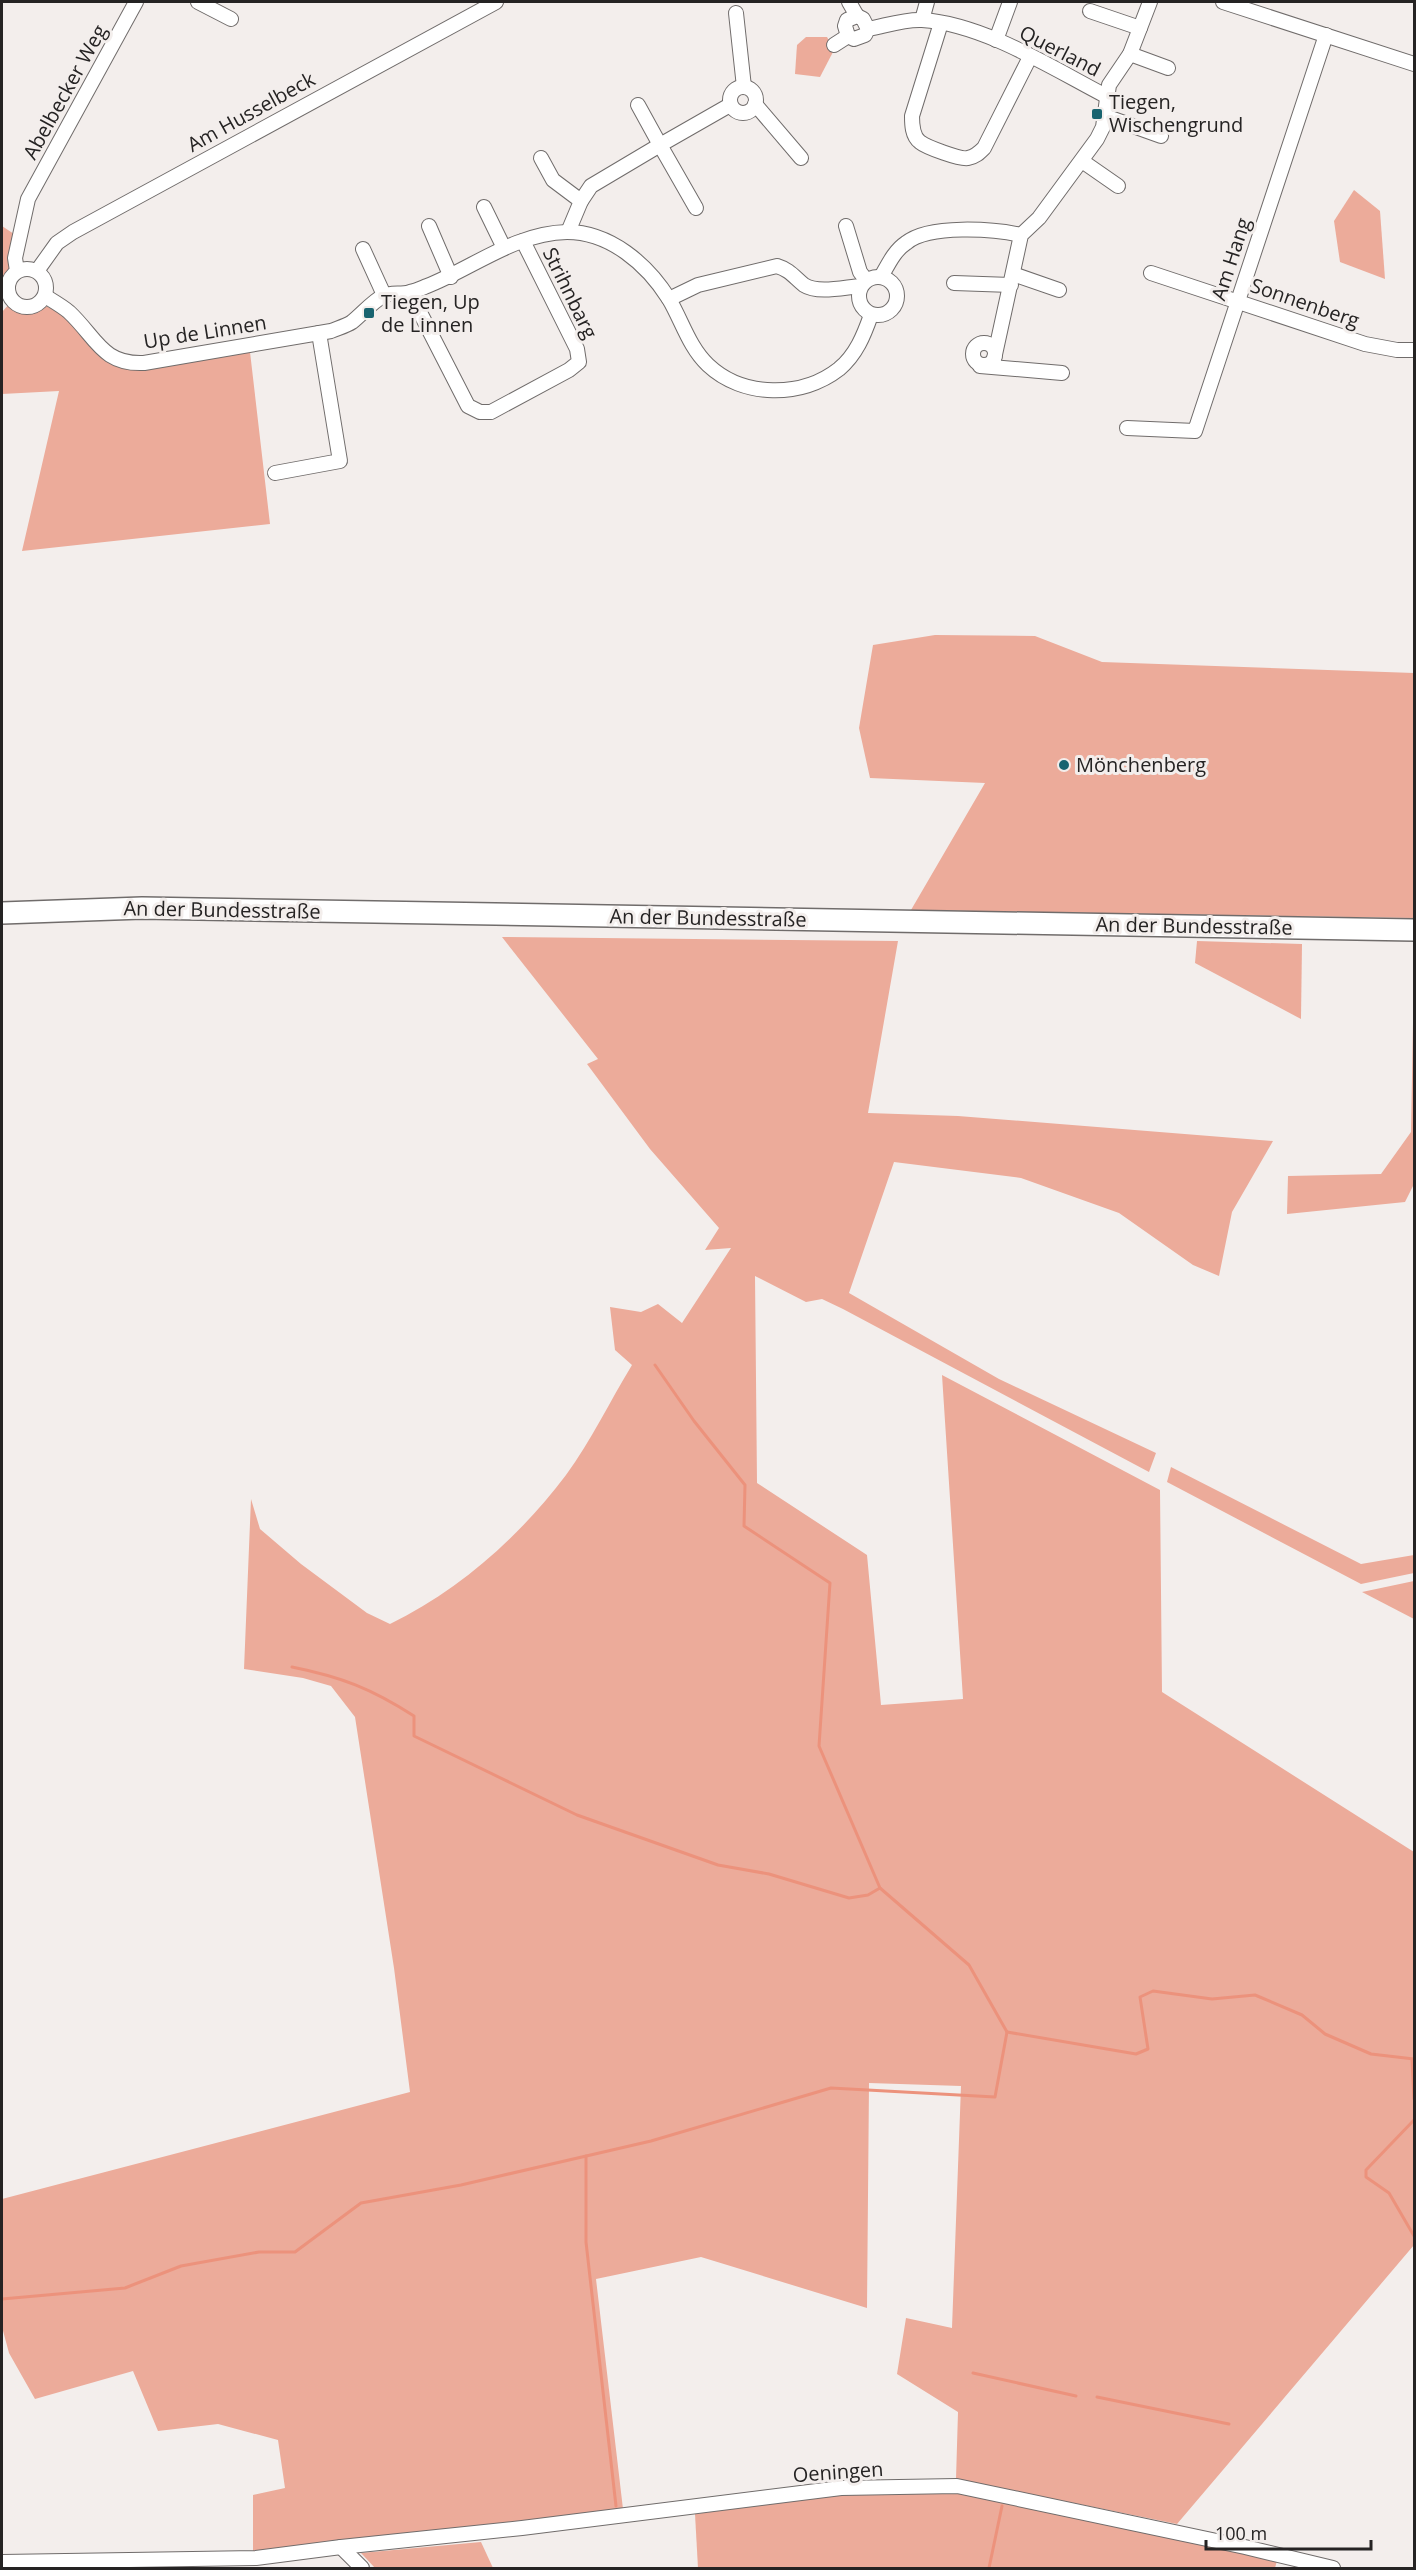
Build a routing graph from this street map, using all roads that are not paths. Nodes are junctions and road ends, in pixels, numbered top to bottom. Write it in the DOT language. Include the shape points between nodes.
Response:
graph roads {
  1 [pos="136,2"];
  2 [pos="198,2"];
  3 [pos="849,2"];
  4 [pos="927,2"];
  5 [pos="1010,2"];
  6 [pos="1150,2"];
  7 [pos="1223,2"];
  8 [pos="490,3"];
  9 [pos="1090,10"];
  10 [pos="736,13"];
  11 [pos="857,16"];
  12 [pos="231,19"];
  13 [pos="922,20"];
  14 [pos="941,23"];
  15 [pos="1140,28"];
  16 [pos="868,29"];
  17 [pos="1326,35"];
  18 [pos="848,36"];
  19 [pos="996,40"];
  20 [pos="834,45"];
  21 [pos="1130,54"];
  22 [pos="1030,57"];
  23 [pos="1414,64"];
  24 [pos="1168,68"];
  25 [pos="744,87"];
  26 [pos="1106,96"];
  27 [pos="755,104"];
  28 [pos="638,105"];
  29 [pos="730,105"];
  30 [pos="1105,116"];
  31 [pos="1161,135"];
  32 [pos="660,145"];
  33 [pos="541,158"];
  34 [pos="801,158"];
  35 [pos="1082,161"];
  36 [pos="1118,186"];
  37 [pos="581,201"];
  38 [pos="484,207"];
  39 [pos="696,208"];
  40 [pos="429,226"];
  41 [pos="846,226"];
  42 [pos="568,232"];
  43 [pos="1021,235"];
  44 [pos="523,241"];
  45 [pos="504,248"];
  46 [pos="363,249"];
  47 [pos="17,271"];
  48 [pos="37,271"];
  49 [pos="1151,273"];
  50 [pos="451,277"];
  51 [pos="881,277"];
  52 [pos="1012,279"];
  53 [pos="864,283"];
  54 [pos="954,283"];
  55 [pos="1059,290"];
  56 [pos="410,293"];
  57 [pos="384,295"];
  58 [pos="45,296"];
  59 [pos="669,299"];
  60 [pos="5,301"];
  61 [pos="1238,301"];
  62 [pos="871,315"];
  63 [pos="319,333"];
  64 [pos="1414,350"];
  65 [pos="994,359"];
  66 [pos="980,366"];
  67 [pos="1062,373"];
  68 [pos="1127,428"];
  69 [pos="275,473"];
  70 [pos="2,913"];
  71 [pos="1414,930"];
  72 [pos="341,2547"];
  73 [pos="2,2562"];
  74 [pos="362,2568"];
  75 [pos="1333,2568"];
  1 -- 47 [label="street, Abelbecker Weg" via="28,200 15,258"];
  2 -- 12 [label="street"];
  3 -- 11 [label="street"];
  4 -- 13 [label="street"];
  5 -- 19 [label="street, Querland"];
  6 -- 15 [label="street"];
  7 -- 17 [label="street"];
  8 -- 48 [label="street, Am Husselbeck" via="73,232 57,243"];
  9 -- 15 [label="street"];
  10 -- 25 [label="street"];
  11 -- 16 [label="street"];
  11 -- 18 [label="street" via="847,21"];
  13 -- 14 [label="street, Querland"];
  13 -- 16 [label="street, Querland"];
  14 -- 19 [label="street, Querland"];
  14 -- 22 [label="street" via="912,116 912,130 919,142 957,157 967,159 984,148"];
  15 -- 21 [label="street"];
  16 -- 18 [label="street, Querland" via="860,39"];
  17 -- 23 [label="street"];
  17 -- 61 [label="street, Am Hang"];
  18 -- 20 [label="street, Querland"];
  19 -- 22 [label="street, Querland"];
  21 -- 24 [label="street"];
  21 -- 26 [label="street"];
  22 -- 26 [label="street, Querland"];
  25 -- 27 [label="street" via="755,96"];
  25 -- 29 [label="street" via="735,89"];
  26 -- 30 [label="street"];
  27 -- 29 [label="street" via="743,113"];
  27 -- 34 [label="street"];
  28 -- 32 [label="street"];
  29 -- 32 [label="street"];
  30 -- 31 [label="street"];
  30 -- 35 [label="street" via="1097,139"];
  32 -- 37 [label="street" via="591,186"];
  32 -- 39 [label="street"];
  33 -- 37 [label="street" via="553,180"];
  35 -- 36 [label="street"];
  35 -- 43 [label="street" via="1039,218"];
  37 -- 42 [label="street"];
  38 -- 45 [label="street"];
  40 -- 50 [label="street"];
  41 -- 53 [label="street"];
  42 -- 44 [label="street"];
  42 -- 59 [label="street" via="614,244 640,262"];
  43 -- 51 [label="street" via="976,230 922,235 899,248"];
  43 -- 52 [label="street"];
  44 -- 45 [label="street"];
  44 -- 56 [label="street, Strihnbarg" via="577,349 579,362 491,412 468,406"];
  45 -- 50 [label="street"];
  46 -- 57 [label="street"];
  47 -- 48 [label="street"];
  47 -- 60 [label="street, Abelbecker Weg" via="7,285"];
  48 -- 58 [label="street" via="46,282"];
  49 -- 61 [label="street, Sonnenberg"];
  50 -- 56 [label="street"];
  51 -- 53 [label="street"];
  51 -- 62 [label="street" via="896,289 896,303 885,314"];
  52 -- 54 [label="street"];
  52 -- 55 [label="street"];
  52 -- 65 [label="street"];
  53 -- 59 [label="street" via="813,289 788,269 777,266 698,285"];
  53 -- 62 [label="street" via="858,300"];
  56 -- 57 [label="street"];
  57 -- 63 [label="street, Up de Linnen" via="350,323"];
  58 -- 60 [label="street, Abelbecker Weg" via="27,308"];
  58 -- 63 [label="street, Up de Linnen" via="67,310 107,354 127,364"];
  59 -- 62 [label="street" via="693,347 709,366 736,382 762,390 802,387 840,368 861,340"];
  61 -- 64 [label="street, Sonnenberg" via="1365,344"];
  61 -- 68 [label="street, Am Hang" via="1195,431"];
  63 -- 69 [label="street" via="340,461"];
  65 -- 66 [label="street"];
  65 -- 66 [label="street" via="992,346 977,345 972,356"];
  66 -- 67 [label="street"];
  70 -- 71 [label="main road, An der Bundesstraße" via="142,908"];
  72 -- 73 [label="street, Oeningen" via="256,2558"];
  72 -- 74 [label="street"];
  72 -- 75 [label="street, Oeningen" via="522,2529 842,2488 957,2486"];
}
